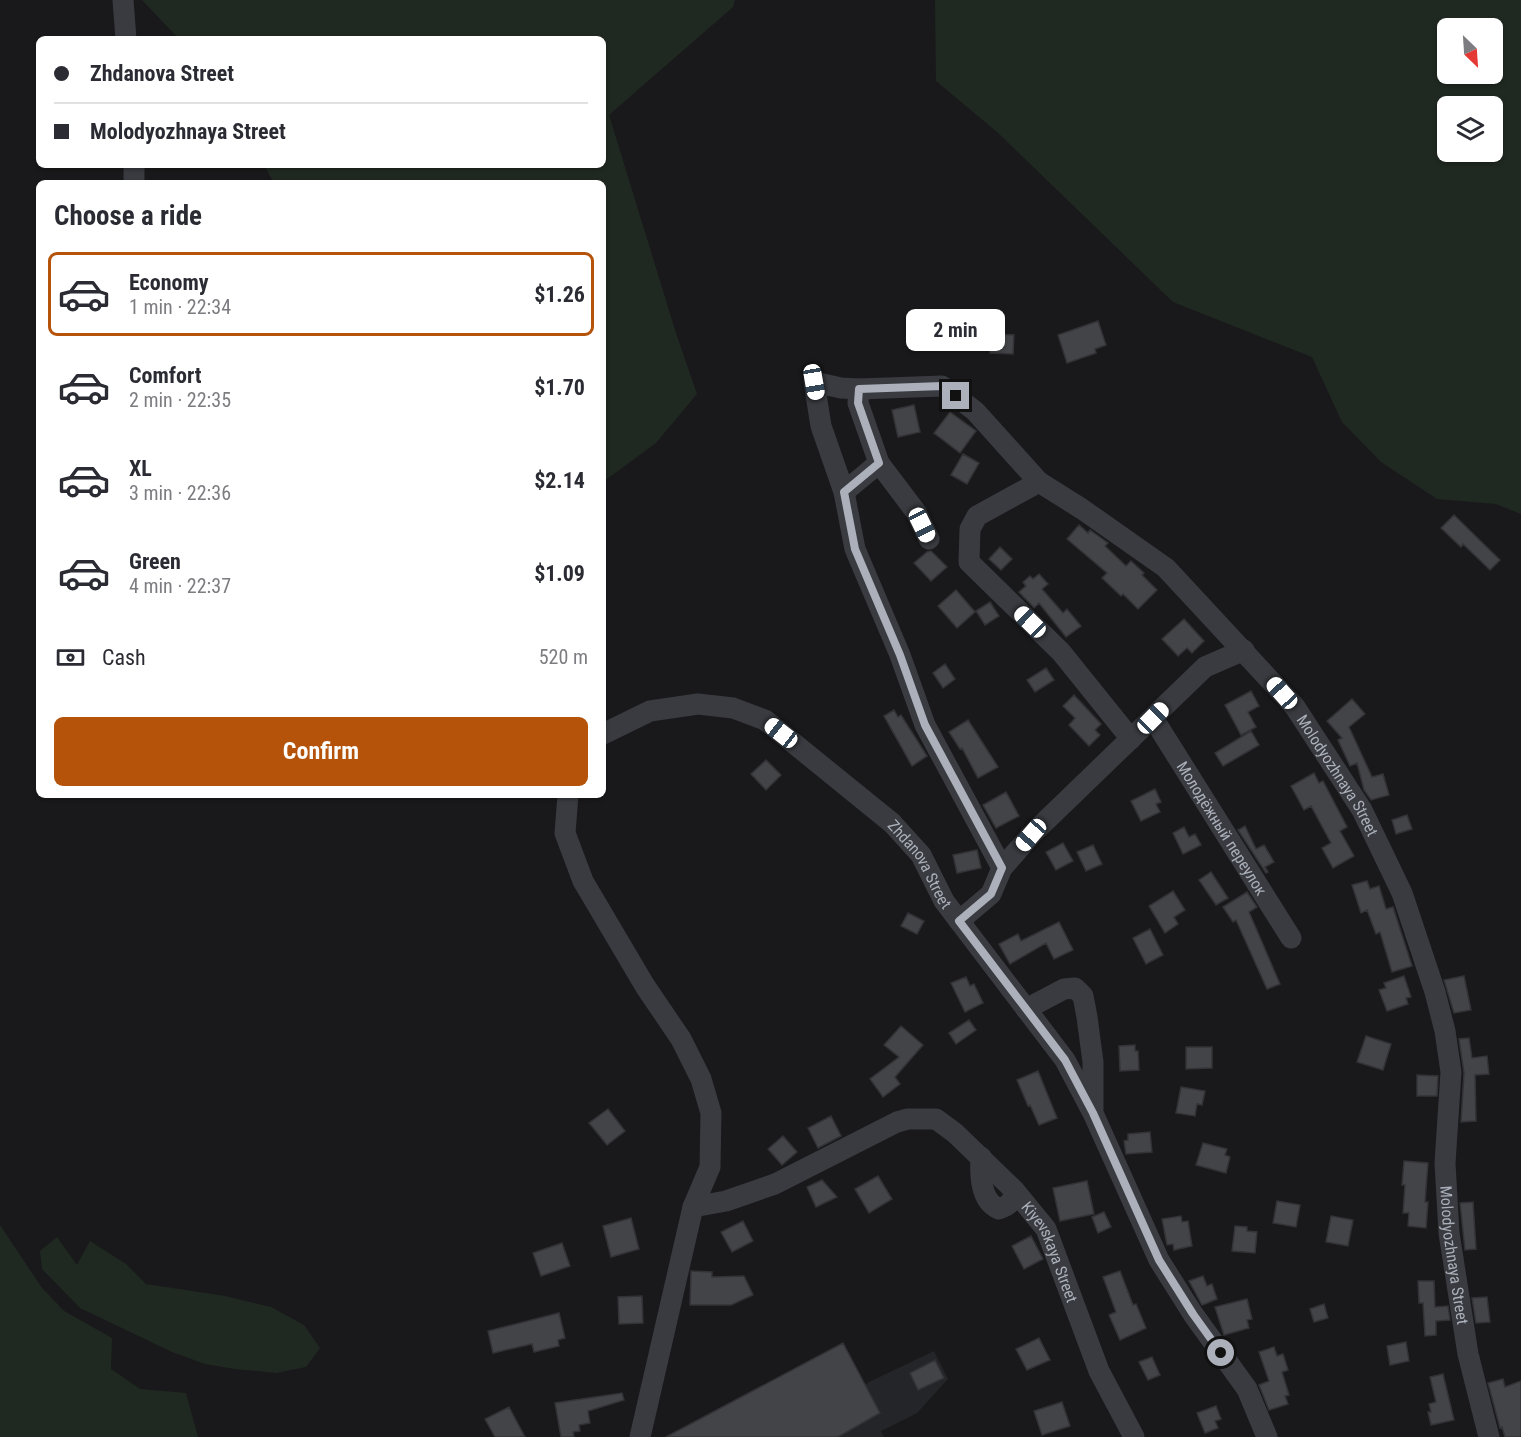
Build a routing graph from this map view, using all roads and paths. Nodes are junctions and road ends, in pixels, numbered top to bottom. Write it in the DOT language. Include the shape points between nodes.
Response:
graph roads {
  1 [pos="123,0"];
  2 [pos="126,36"];
  3 [pos="859,389"];
  4 [pos="879,463"];
  5 [pos="1039,482"];
  6 [pos="844,492"];
  7 [pos="929,539"];
  8 [pos="1244,650"];
  9 [pos="1153,718"];
  10 [pos="606,733"];
  11 [pos="1131,739"];
  12 [pos="568,798"];
  13 [pos="1002,868"];
  14 [pos="959,921"];
  15 [pos="1292,938"];
  16 [pos="1026,1009"];
  17 [pos="1065,1060"];
  18 [pos="1094,1062"];
  19 [pos="1093,1113"];
  20 [pos="693,1207"];
  21 [pos="640,1437"];
  22 [pos="1134,1437"];
  23 [pos="1267,1437"];
  24 [pos="1489,1437"];
  1 -- 2 [label="street"];
  3 -- 4 [label="street" via="858,403"];
  3 -- 5 [label="street, Molodyozhnaya Street" via="942,386 975,411"];
  3 -- 6 [label="street, Molodyozhnaya Street" via="814,382 821,426"];
  4 -- 6 [label="street"];
  4 -- 7 [label="street" via="916,512"];
  5 -- 8 [label="street, Molodyozhnaya Street" via="1166,568"];
  5 -- 11 [label="street" via="977,516 970,529 969,562 1061,652"];
  6 -- 13 [label="street" via="855,549 925,725"];
  8 -- 9 [label="street" via="1205,667"];
  8 -- 24 [label="street, Molodyozhnaya Street" via="1295,707 1362,810 1402,893 1435,992 1451,1072 1445,1163 1449,1233 1468,1354"];
  9 -- 11 [label="street"];
  9 -- 15 [label="street, Молодёжный переулок"];
  10 -- 14 [label="street, Zhdanova Street" via="650,711 698,704 733,708 765,720 892,823 921,855 944,901"];
  11 -- 13 [label="street"];
  12 -- 20 [label="street" via="565,833 583,880 681,1039 701,1079 711,1113 710,1167"];
  13 -- 14 [label="street" via="991,894"];
  14 -- 16 [label="street, Zhdanova Street"];
  16 -- 17 [label="street, Zhdanova Street"];
  16 -- 18 [label="street" via="1064,989 1075,988 1083,996"];
  17 -- 18 [label="street" via="1077,1065"];
  17 -- 19 [label="street, Zhdanova Street"];
  18 -- 19 [label="street"];
  19 -- 23 [label="street, Zhdanova Street" via="1159,1260 1247,1389"];
  20 -- 21 [label="street"];
  20 -- 22 [label="street, Kiyevskaya Street" via="726,1202 775,1184 897,1122 936,1119 981,1157 1046,1229 1100,1371"];
}
